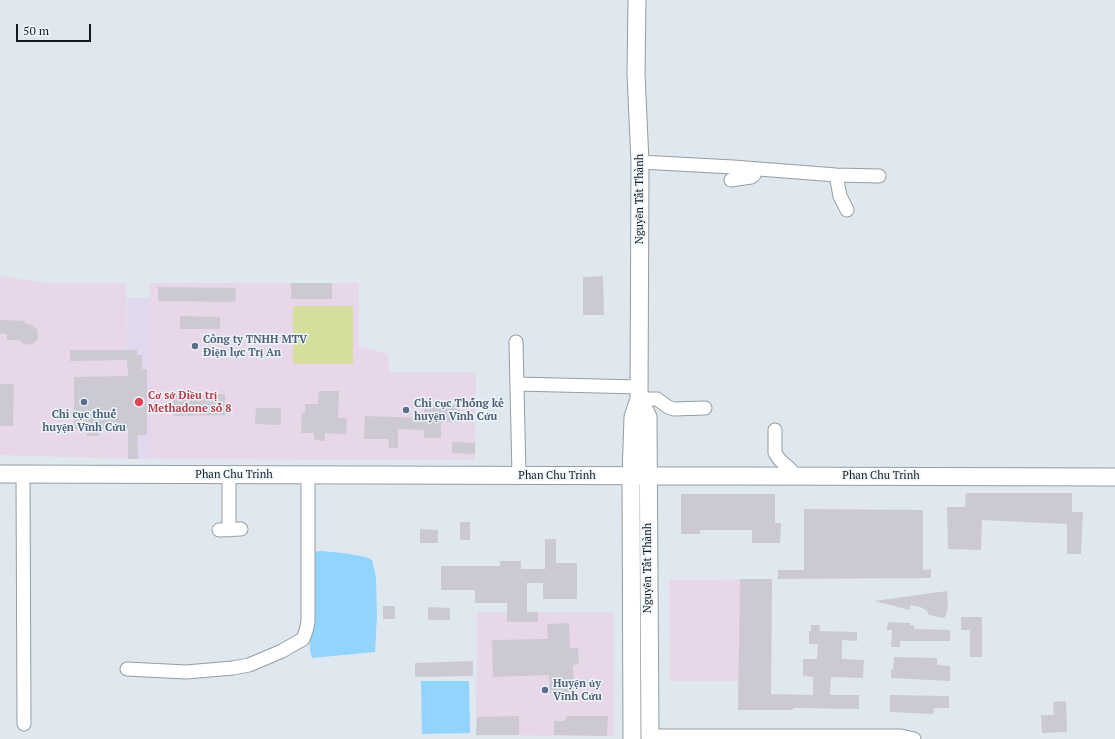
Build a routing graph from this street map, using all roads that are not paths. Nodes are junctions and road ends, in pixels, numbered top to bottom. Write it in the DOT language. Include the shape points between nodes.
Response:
graph roads {
  1 [pos="636,0"];
  2 [pos="640,162"];
  3 [pos="756,169"];
  4 [pos="836,175"];
  5 [pos="879,176"];
  6 [pos="731,180"];
  7 [pos="847,210"];
  8 [pos="516,342"];
  9 [pos="517,384"];
  10 [pos="639,393"];
  11 [pos="705,408"];
  12 [pos="775,430"];
  13 [pos="0,474"];
  14 [pos="23,474"];
  15 [pos="228,474"];
  16 [pos="308,476"];
  17 [pos="519,476"];
  18 [pos="640,476"];
  19 [pos="794,476"];
  20 [pos="1115,477"];
  21 [pos="230,530"];
  22 [pos="127,669"];
  23 [pos="632,713"];
  24 [pos="650,714"];
  25 [pos="24,724"];
  26 [pos="650,738"];
  27 [pos="632,739"];
  28 [pos="914,739"];
  1 -- 2 [label="main road, Nguyễn Tất Thành"];
  2 -- 3 [label="street"];
  2 -- 10 [label="main road, Nguyễn Tất Thành"];
  3 -- 4 [label="street"];
  3 -- 6 [label="street" via="751,177"];
  4 -- 5 [label="street"];
  4 -- 7 [label="street" via="840,196"];
  8 -- 9 [label="street"];
  9 -- 10 [label="street"];
  9 -- 17 [label="street"];
  10 -- 11 [label="street" via="657,399 674,409"];
  10 -- 18 [label="main road, Nguyễn Tất Thành" via="648,417"];
  12 -- 19 [label="street" via="775,453"];
  13 -- 14 [label="main road, Phan Chu Trinh"];
  14 -- 15 [label="main road, Phan Chu Trinh"];
  14 -- 25 [label="street"];
  15 -- 16 [label="main road, Phan Chu Trinh"];
  15 -- 21 [label="street"];
  16 -- 17 [label="main road, Phan Chu Trinh"];
  16 -- 22 [label="street" via="308,622 302,639 249,665 233,668 186,672"];
  17 -- 18 [label="main road, Phan Chu Trinh"];
  18 -- 19 [label="main road, Phan Chu Trinh"];
  18 -- 23 [label="main road, Nguyễn Tất Thành" via="631,600"];
  18 -- 24 [label="main road, Nguyễn Tất Thành"];
  19 -- 20 [label="main road, Phan Chu Trinh"];
  23 -- 24 [label="main road"];
  23 -- 27 [label="main road, Nguyễn Tất Thành"];
  24 -- 26 [label="main road, Nguyễn Tất Thành"];
  26 -- 28 [label="street" via="901,736"];
}
